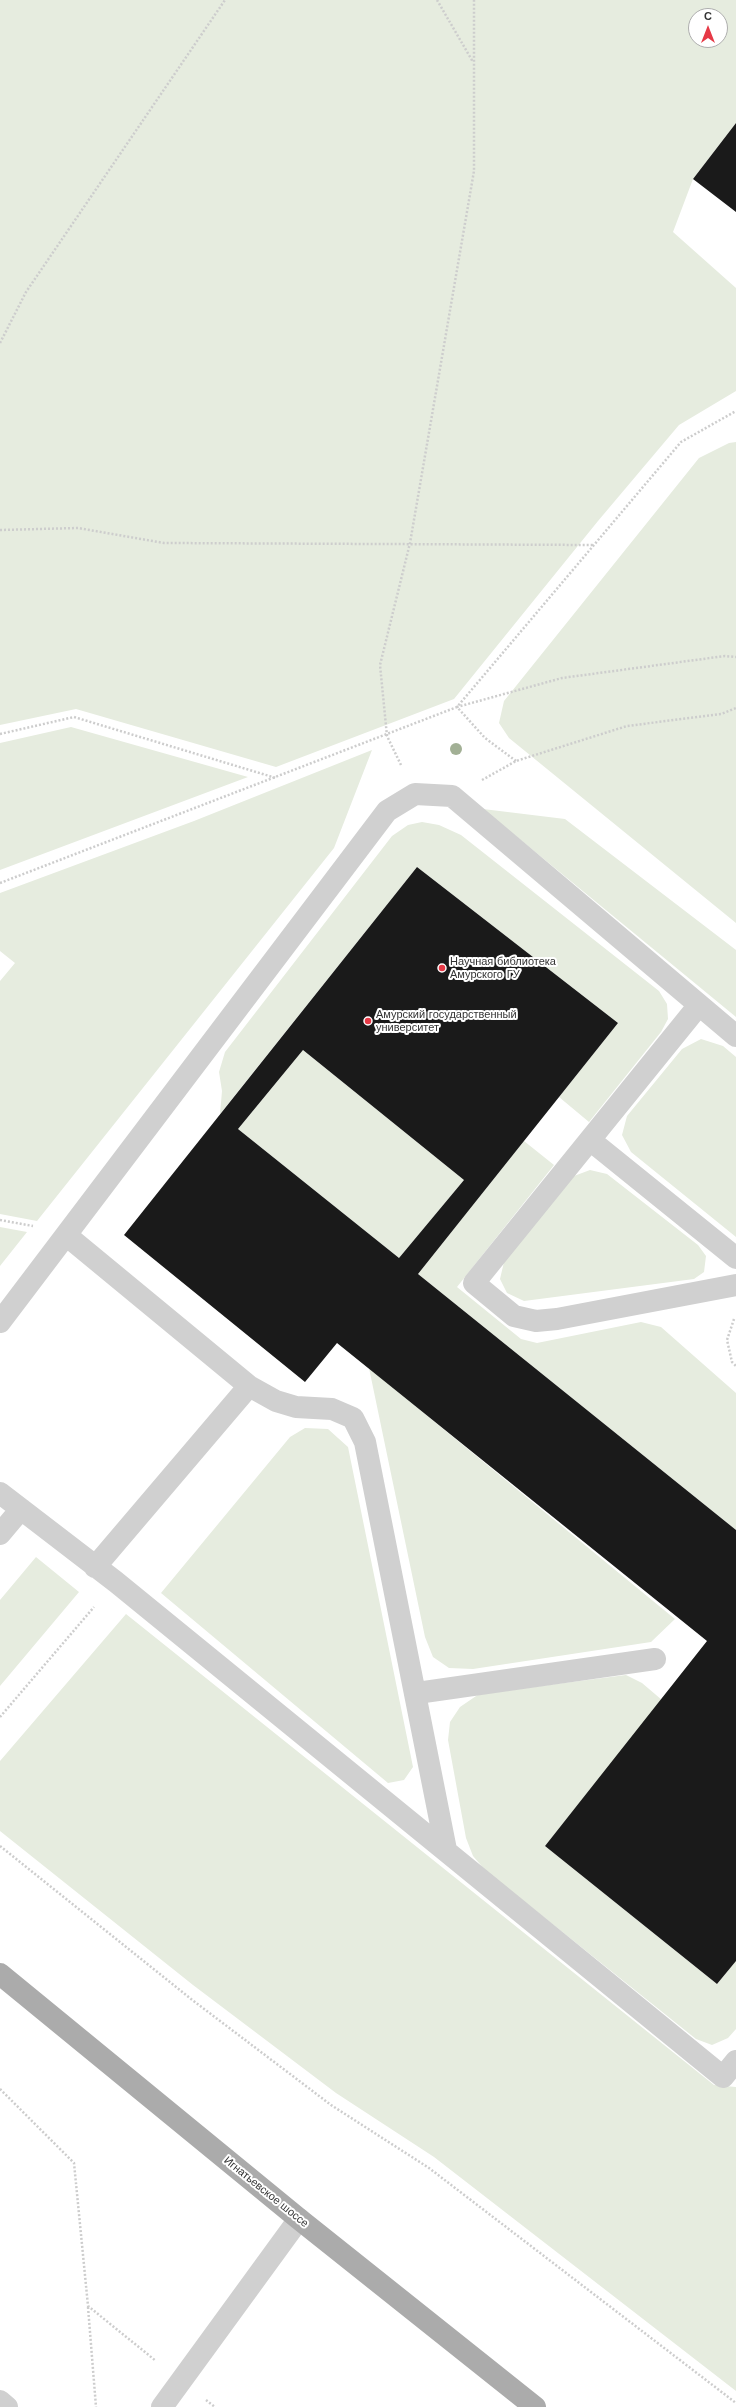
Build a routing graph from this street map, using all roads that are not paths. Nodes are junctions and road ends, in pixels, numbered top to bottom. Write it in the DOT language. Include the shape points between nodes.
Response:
graph roads {
  1 [pos="699,1005"];
  2 [pos="736,1036"];
  3 [pos="590,1140"];
  4 [pos="66,1235"];
  5 [pos="736,1258"];
  6 [pos="736,1285"];
  7 [pos="0,1322"];
  8 [pos="249,1386"];
  9 [pos="0,1493"];
  10 [pos="21,1509"];
  11 [pos="0,1534"];
  12 [pos="95,1567"];
  13 [pos="655,1660"];
  14 [pos="417,1693"];
  15 [pos="446,1850"];
  16 [pos="0,1974"];
  17 [pos="736,2061"];
  18 [pos="300,2219"];
  19 [pos="0,2401"];
  20 [pos="7,2407"];
  21 [pos="162,2407"];
  22 [pos="535,2407"];
  1 -- 2 [label="lane"];
  1 -- 3 [label="lane"];
  1 -- 4 [label="lane" via="452,796 415,794 387,811"];
  3 -- 5 [label="lane"];
  3 -- 6 [label="lane" via="474,1284 514,1316 536,1321"];
  4 -- 7 [label="lane"];
  4 -- 8 [label="lane"];
  8 -- 12 [label="lane"];
  8 -- 14 [label="lane" via="276,1401 296,1407 332,1409 353,1418 365,1442"];
  9 -- 10 [label="lane"];
  10 -- 11 [label="lane"];
  10 -- 12 [label="lane"];
  12 -- 15 [label="lane"];
  13 -- 14 [label="lane"];
  14 -- 15 [label="lane"];
  15 -- 17 [label="lane" via="723,2077"];
  16 -- 18 [label="main road, Игнатьевское шоссе"];
  18 -- 21 [label="lane"];
  18 -- 22 [label="main road, Игнатьевское шоссе"];
  19 -- 20 [label="lane"];
}
